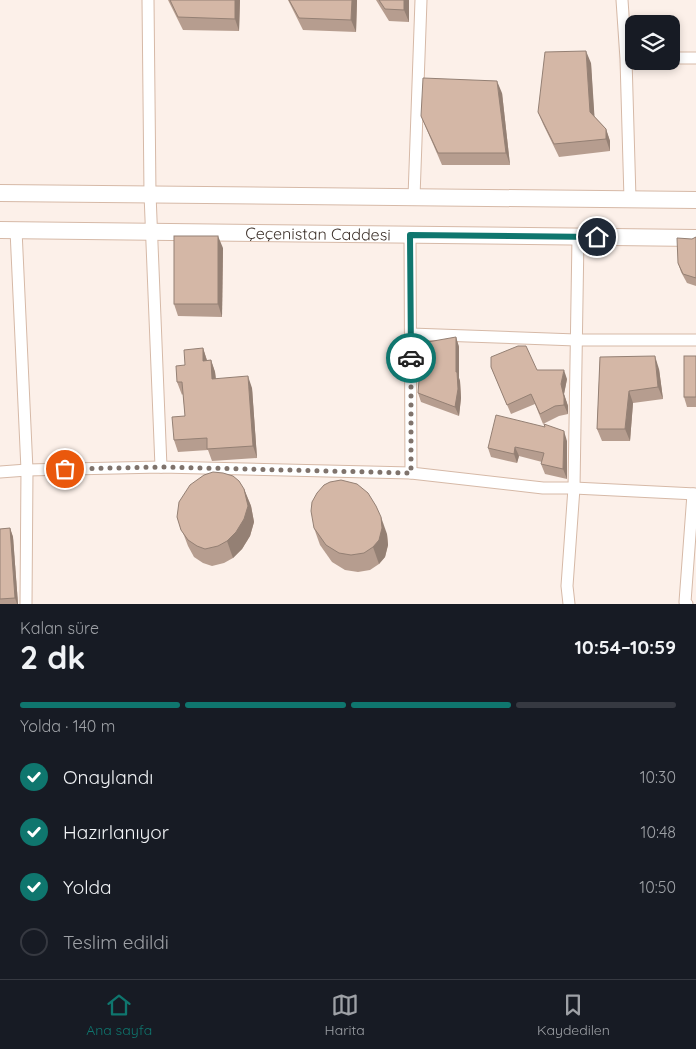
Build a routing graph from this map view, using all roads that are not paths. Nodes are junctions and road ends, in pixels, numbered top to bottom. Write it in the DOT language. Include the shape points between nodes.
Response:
graph roads {
  1 [pos="148,0"];
  2 [pos="421,0"];
  3 [pos="622,0"];
  4 [pos="625,22"];
  5 [pos="680,58"];
  6 [pos="696,58"];
  7 [pos="630,70"];
  8 [pos="0,193"];
  9 [pos="150,194"];
  10 [pos="414,197"];
  11 [pos="630,199"];
  12 [pos="696,200"];
  13 [pos="8,230"];
  14 [pos="152,232"];
  15 [pos="410,235"];
  16 [pos="578,237"];
  17 [pos="696,238"];
  18 [pos="411,334"];
  19 [pos="576,340"];
  20 [pos="696,340"];
  21 [pos="161,467"];
  22 [pos="27,470"];
  23 [pos="0,472"];
  24 [pos="411,473"];
  25 [pos="574,488"];
  26 [pos="694,494"];
  27 [pos="26,604"];
  28 [pos="569,604"];
  29 [pos="687,604"];
  1 -- 9 [label="street"];
  2 -- 10 [label="street"];
  3 -- 4 [label="street"];
  5 -- 6 [label="street"];
  7 -- 11 [label="street"];
  8 -- 9 [label="main road"];
  9 -- 10 [label="main road"];
  9 -- 14 [label="street"];
  10 -- 11 [label="main road"];
  11 -- 12 [label="main road"];
  13 -- 14 [label="main road, Çeçenistan Caddesi"];
  13 -- 22 [label="street"];
  14 -- 15 [label="main road, Çeçenistan Caddesi"];
  14 -- 21 [label="street"];
  15 -- 16 [label="main road, Çeçenistan Caddesi"];
  15 -- 18 [label="street"];
  16 -- 17 [label="main road, Çeçenistan Caddesi"];
  16 -- 19 [label="street"];
  18 -- 19 [label="street"];
  18 -- 24 [label="street"];
  19 -- 20 [label="street"];
  19 -- 25 [label="street"];
  21 -- 22 [label="street"];
  21 -- 24 [label="street"];
  22 -- 23 [label="street"];
  22 -- 27 [label="street"];
  24 -- 25 [label="street" via="543,488"];
  25 -- 26 [label="street"];
  25 -- 28 [label="street" via="567,586"];
  26 -- 29 [label="street"];
}
